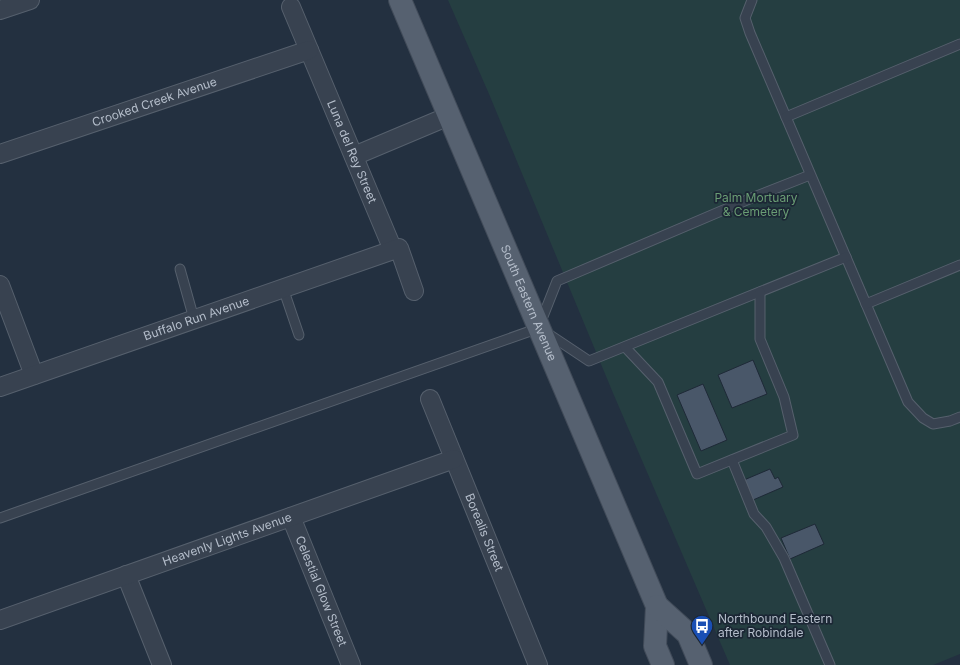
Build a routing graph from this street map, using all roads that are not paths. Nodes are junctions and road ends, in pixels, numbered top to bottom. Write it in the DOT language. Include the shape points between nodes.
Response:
graph roads {
  1 [pos="30,0"];
  2 [pos="400,0"];
  3 [pos="752,0"];
  4 [pos="291,7"];
  5 [pos="0,10"];
  6 [pos="960,44"];
  7 [pos="309,50"];
  8 [pos="449,116"];
  9 [pos="786,118"];
  10 [pos="0,154"];
  11 [pos="354,156"];
  12 [pos="810,175"];
  13 [pos="393,250"];
  14 [pos="846,257"];
  15 [pos="960,265"];
  16 [pos="180,269"];
  17 [pos="0,285"];
  18 [pos="283,288"];
  19 [pos="414,291"];
  20 [pos="760,292"];
  21 [pos="866,304"];
  22 [pos="194,319"];
  23 [pos="539,328"];
  24 [pos="299,335"];
  25 [pos="625,347"];
  26 [pos="34,375"];
  27 [pos="0,387"];
  28 [pos="430,399"];
  29 [pos="960,416"];
  30 [pos="454,459"];
  31 [pos="732,460"];
  32 [pos="291,517"];
  33 [pos="0,518"];
  34 [pos="126,576"];
  35 [pos="657,606"];
  36 [pos="0,620"];
  37 [pos="162,665"];
  38 [pos="351,665"];
  39 [pos="538,665"];
  40 [pos="663,665"];
  41 [pos="701,665"];
  42 [pos="830,665"];
  1 -- 5 [label="street"];
  2 -- 8 [label="main road, South Eastern Avenue"];
  3 -- 9 [label="lane" via="745,18"];
  4 -- 7 [label="street, Luna del Rey Street"];
  6 -- 9 [label="lane"];
  7 -- 10 [label="street, Crooked Creek Avenue"];
  7 -- 11 [label="street, Luna del Rey Street"];
  8 -- 11 [label="street"];
  8 -- 23 [label="main road, South Eastern Avenue"];
  9 -- 12 [label="lane"];
  11 -- 13 [label="street, Luna del Rey Street"];
  12 -- 14 [label="lane"];
  12 -- 23 [label="lane" via="557,281"];
  13 -- 18 [label="street, Buffalo Run Avenue"];
  13 -- 19 [label="street, Luna del Rey Street" via="398,248"];
  14 -- 20 [label="lane"];
  14 -- 21 [label="lane"];
  15 -- 21 [label="lane"];
  16 -- 22 [label="lane"];
  17 -- 26 [label="street"];
  18 -- 22 [label="street, Buffalo Run Avenue"];
  18 -- 24 [label="lane"];
  20 -- 25 [label="lane"];
  20 -- 31 [label="lane" via="760,339 784,397 793,435"];
  21 -- 29 [label="lane" via="908,402 923,418 933,424"];
  22 -- 26 [label="street, Buffalo Run Avenue"];
  23 -- 25 [label="lane" via="589,361"];
  23 -- 33 [label="lane"];
  23 -- 35 [label="main road, South Eastern Avenue"];
  25 -- 31 [label="lane" via="658,382 697,474"];
  26 -- 27 [label="street, Buffalo Run Avenue"];
  28 -- 30 [label="street, Borealis Street"];
  30 -- 32 [label="street, Heavenly Lights Avenue"];
  30 -- 39 [label="street, Borealis Street"];
  31 -- 42 [label="lane" via="754,514 766,527 784,558"];
  32 -- 34 [label="street, Heavenly Lights Avenue"];
  32 -- 38 [label="street, Celestial Glow Street"];
  34 -- 36 [label="street, Heavenly Lights Avenue"];
  34 -- 37 [label="street"];
  35 -- 40 [label="main road, South Eastern Avenue" via="655,646"];
  35 -- 41 [label="main road, South Eastern Avenue" via="688,634"];
}
